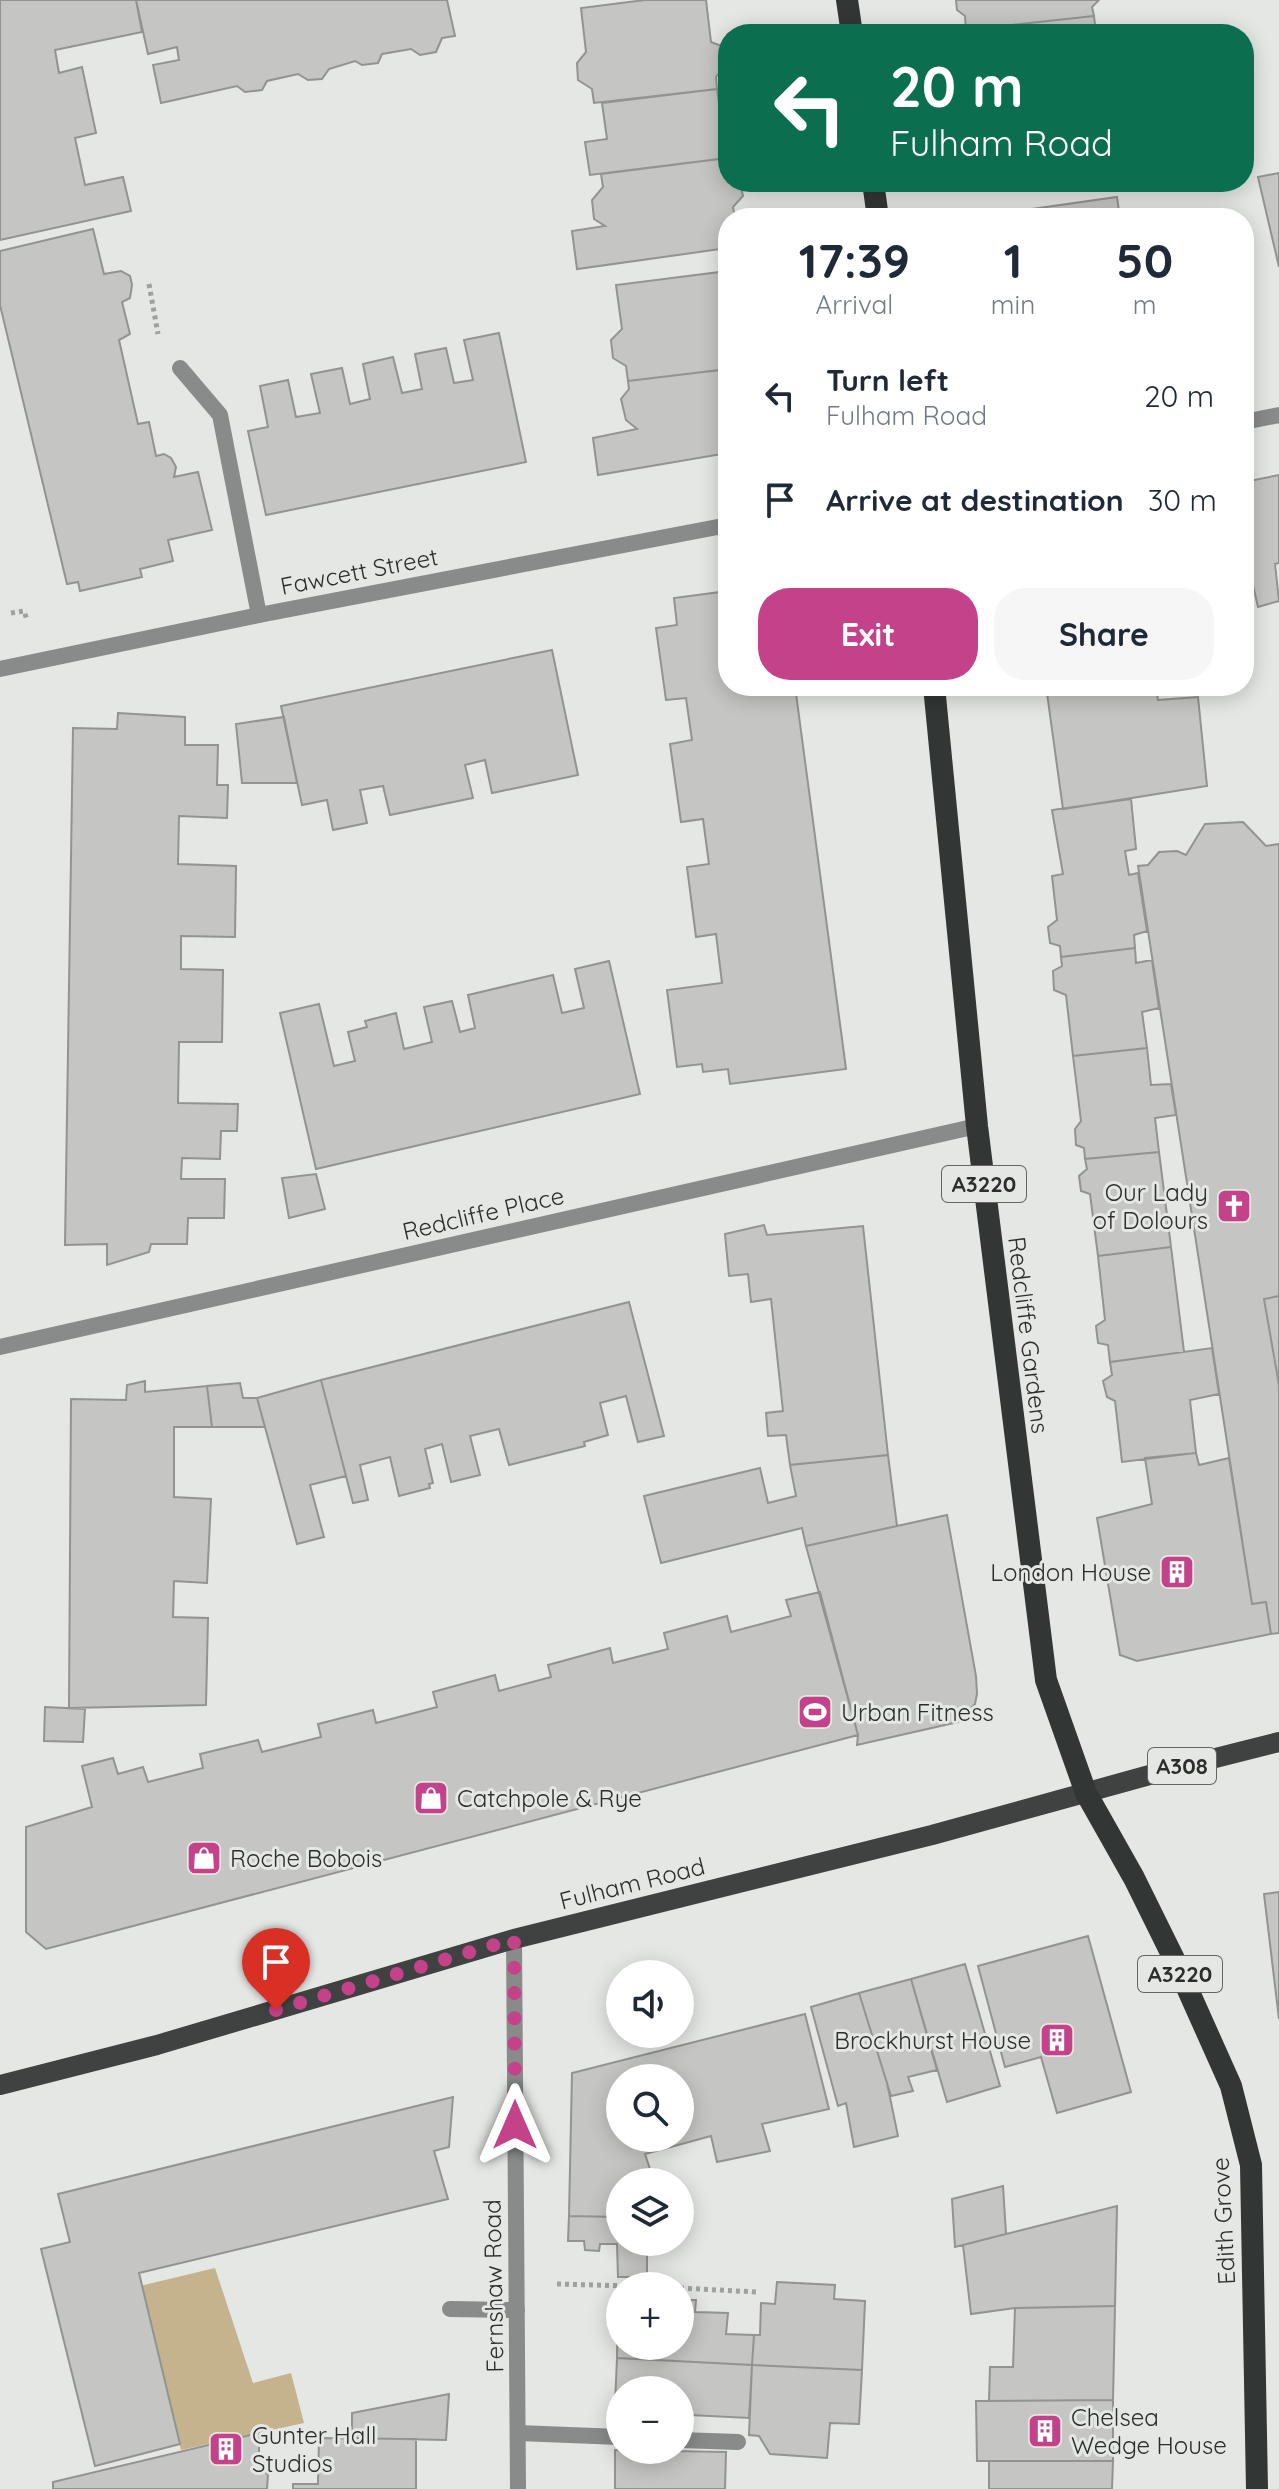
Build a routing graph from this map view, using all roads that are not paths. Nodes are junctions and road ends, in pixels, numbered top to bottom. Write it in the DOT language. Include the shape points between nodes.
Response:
graph roads {
  1 [pos="847,0"];
  2 [pos="851,24"];
  3 [pos="180,368"];
  4 [pos="1279,415"];
  5 [pos="1254,420"];
  6 [pos="718,527"];
  7 [pos="259,615"];
  8 [pos="0,669"];
  9 [pos="935,696"];
  10 [pos="977,1126"];
  11 [pos="0,1347"];
  12 [pos="1279,1742"];
  13 [pos="1086,1793"];
  14 [pos="514,1939"];
  15 [pos="0,2085"];
  16 [pos="450,2309"];
  17 [pos="517,2310"];
  18 [pos="518,2433"];
  19 [pos="606,2436"];
  20 [pos="694,2440"];
  21 [pos="738,2442"];
  22 [pos="518,2489"];
  23 [pos="1257,2489"];
  1 -- 2 [label="highway"];
  3 -- 7 [label="street" via="220,415"];
  4 -- 5 [label="street"];
  6 -- 7 [label="street, Fawcett Street"];
  7 -- 8 [label="street, Fawcett Street"];
  9 -- 10 [label="highway, Redcliffe Gardens / A3220"];
  10 -- 11 [label="street, Redcliffe Place"];
  10 -- 13 [label="highway, Redcliffe Gardens / A3220" via="1046,1680"];
  12 -- 13 [label="main road, Fulham Road / A308"];
  13 -- 14 [label="main road, Fulham Road / A308"];
  13 -- 23 [label="highway, Edith Grove / A3220" via="1155,1921 1231,2086 1251,2165"];
  14 -- 15 [label="main road, Fulham Road / A308" via="157,2045"];
  14 -- 17 [label="street, Fernshaw Road"];
  16 -- 17 [label="street"];
  17 -- 18 [label="street, Fernshaw Road"];
  18 -- 19 [label="street"];
  18 -- 22 [label="street, Fernshaw Road"];
  20 -- 21 [label="street"];
}
